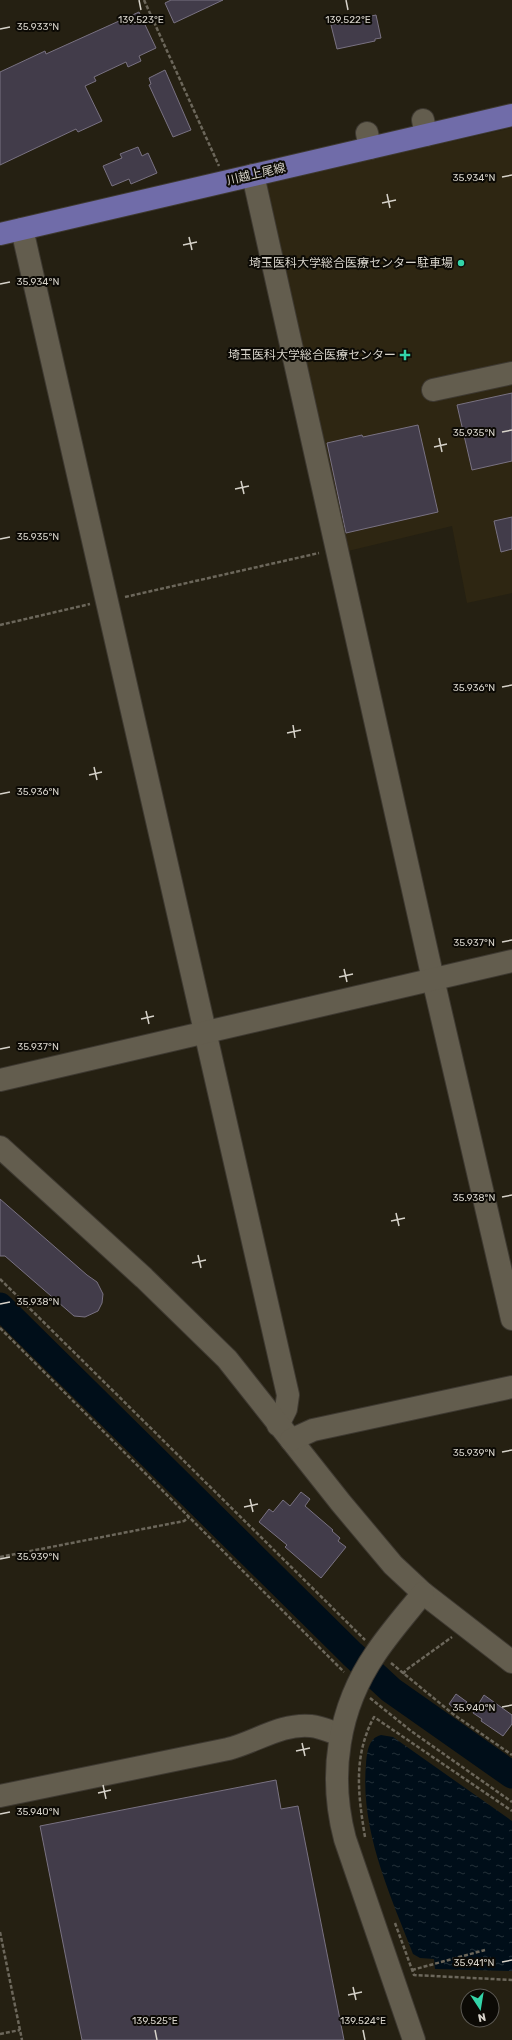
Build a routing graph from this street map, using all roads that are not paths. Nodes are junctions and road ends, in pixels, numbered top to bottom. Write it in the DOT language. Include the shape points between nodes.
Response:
graph roads {
  1 [pos="512,115"];
  2 [pos="253,175"];
  3 [pos="22,229"];
  4 [pos="0,234"];
  5 [pos="512,372"];
  6 [pos="433,390"];
  7 [pos="512,961"];
  8 [pos="433,979"];
  9 [pos="205,1031"];
  10 [pos="0,1080"];
  11 [pos="0,1147"];
  12 [pos="512,1319"];
  13 [pos="512,1386"];
  14 [pos="285,1433"];
  15 [pos="423,1593"];
  16 [pos="512,1662"];
  17 [pos="341,1735"];
  18 [pos="0,1796"];
  19 [pos="414,2040"];
  1 -- 2 [label="main road, 川越上尾線" via="425,128 369,141"];
  2 -- 3 [label="main road, 川越上尾線"];
  2 -- 8 [label="street"];
  3 -- 4 [label="main road, 川越上尾線"];
  3 -- 9 [label="street"];
  5 -- 6 [label="street"];
  7 -- 8 [label="street"];
  8 -- 9 [label="street"];
  8 -- 12 [label="street"];
  9 -- 10 [label="street"];
  9 -- 14 [label="street" via="288,1395"];
  11 -- 14 [label="street" via="144,1278 227,1359"];
  13 -- 14 [label="street" via="313,1430"];
  14 -- 15 [label="street" via="393,1565"];
  15 -- 16 [label="street"];
  15 -- 17 [label="street" via="376,1652 358,1683"];
  17 -- 18 [label="street" via="312,1726 291,1727 269,1732 248,1744 228,1749"];
  17 -- 19 [label="street" via="337,1767 338,1813"];
}
